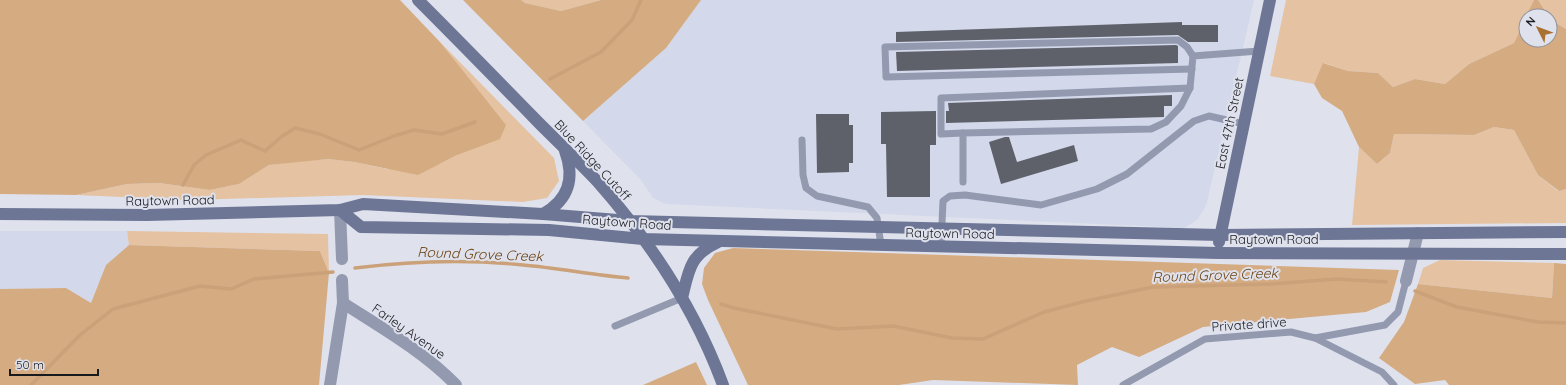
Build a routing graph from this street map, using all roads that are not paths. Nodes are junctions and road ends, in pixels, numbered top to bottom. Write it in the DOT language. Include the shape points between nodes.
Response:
graph roads {
  1 [pos="418,0"];
  2 [pos="1270,0"];
  3 [pos="1259,51"];
  4 [pos="1193,56"];
  5 [pos="1192,69"];
  6 [pos="1190,88"];
  7 [pos="1244,124"];
  8 [pos="963,133"];
  9 [pos="802,140"];
  10 [pos="564,148"];
  11 [pos="963,182"];
  12 [pos="340,210"];
  13 [pos="0,214"];
  14 [pos="543,214"];
  15 [pos="630,221"];
  16 [pos="878,227"];
  17 [pos="941,228"];
  18 [pos="1566,232"];
  19 [pos="1418,233"];
  20 [pos="1220,235"];
  21 [pos="643,239"];
  22 [pos="720,241"];
  23 [pos="881,245"];
  24 [pos="941,246"];
  25 [pos="1218,253"];
  26 [pos="1413,254"];
  27 [pos="1566,254"];
  28 [pos="342,259"];
  29 [pos="342,280"];
  30 [pos="1406,281"];
  31 [pos="682,298"];
  32 [pos="343,303"];
  33 [pos="615,326"];
  34 [pos="1316,338"];
  35 [pos="330,385"];
  36 [pos="456,385"];
  37 [pos="723,385"];
  38 [pos="1123,385"];
  39 [pos="1394,385"];
  1 -- 10 [label="main road, Blue Ridge Cutoff"];
  2 -- 3 [label="main road, East 47th Street"];
  3 -- 4 [label="lane"];
  3 -- 7 [label="main road, East 47th Street"];
  4 -- 5 [label="lane"];
  4 -- 5 [label="lane" via="1178,40 886,47 886,77"];
  5 -- 6 [label="lane"];
  6 -- 8 [label="lane" via="1181,106 1166,122 1151,129"];
  6 -- 8 [label="lane" via="941,98 941,134"];
  7 -- 17 [label="lane" via="1209,116 1194,121 1127,174 1097,189 1041,205 965,195 950,196 943,201"];
  7 -- 20 [label="main road, East 47th Street"];
  8 -- 11 [label="lane"];
  9 -- 16 [label="lane" via="806,188 817,196 868,208 877,218"];
  10 -- 14 [label="main road" via="569,162 569,183 560,201"];
  10 -- 15 [label="main road, Blue Ridge Cutoff" via="596,180"];
  12 -- 13 [label="main road, Raytown Road" via="147,215"];
  12 -- 14 [label="main road, Raytown Road" via="363,204"];
  12 -- 21 [label="main road, Raytown Road" via="361,227 549,230"];
  12 -- 28 [label="street"];
  14 -- 15 [label="main road, Raytown Road"];
  15 -- 16 [label="main road, Raytown Road"];
  15 -- 21 [label="main road, Blue Ridge Cutoff"];
  16 -- 17 [label="main road, Raytown Road"];
  16 -- 23 [label="lane"];
  17 -- 20 [label="main road, Raytown Road"];
  17 -- 24 [label="lane"];
  18 -- 19 [label="main road, Raytown Road"];
  19 -- 20 [label="main road, Raytown Road"];
  19 -- 26 [label="street"];
  20 -- 25 [label="main road, East 47th Street"];
  21 -- 22 [label="main road, Raytown Road"];
  21 -- 31 [label="main road, Blue Ridge Cutoff"];
  22 -- 23 [label="main road, Raytown Road"];
  22 -- 31 [label="main road" via="698,254 688,275"];
  23 -- 24 [label="main road, Raytown Road"];
  24 -- 25 [label="main road, Raytown Road"];
  25 -- 26 [label="main road, Raytown Road"];
  26 -- 27 [label="main road, Raytown Road"];
  26 -- 30 [label="street"];
  29 -- 32 [label="street"];
  30 -- 34 [label="lane, Private drive" via="1398,312 1385,325"];
  31 -- 33 [label="lane"];
  31 -- 37 [label="main road, Blue Ridge Cutoff"];
  32 -- 35 [label="street"];
  32 -- 36 [label="street, Farley Avenue" via="391,333 442,371"];
  34 -- 38 [label="lane, Private drive" via="1291,332 1205,339"];
  34 -- 39 [label="lane, Private drive" via="1382,372"];
}
